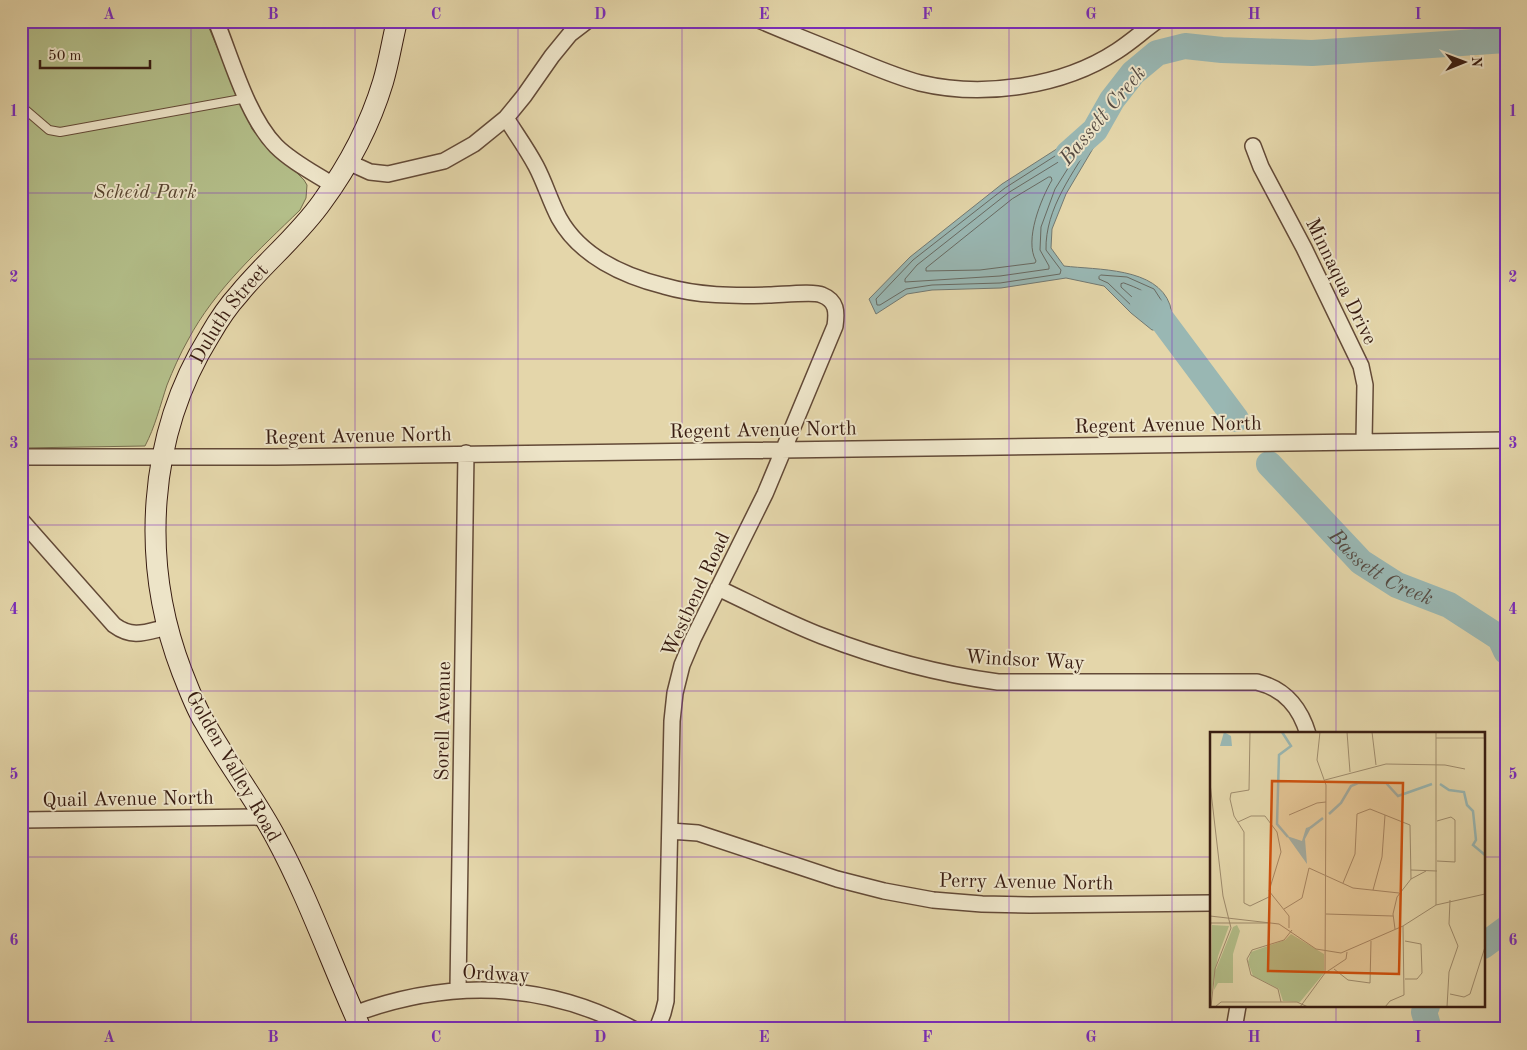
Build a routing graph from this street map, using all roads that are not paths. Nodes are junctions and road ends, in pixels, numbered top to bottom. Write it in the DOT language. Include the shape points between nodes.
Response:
graph roads {
  1 [pos="216,21"];
  2 [pos="587,21"];
  3 [pos="760,21"];
  4 [pos="1157,21"];
  5 [pos="395,26"];
  6 [pos="247,98"];
  7 [pos="21,106"];
  8 [pos="506,118"];
  9 [pos="1253,146"];
  10 [pos="348,162"];
  11 [pos="333,186"];
  12 [pos="1506,440"];
  13 [pos="1364,441"];
  14 [pos="784,449"];
  15 [pos="466,453"];
  16 [pos="162,457"];
  17 [pos="21,458"];
  18 [pos="23,526"];
  19 [pos="718,588"];
  20 [pos="167,627"];
  21 [pos="1307,732"];
  22 [pos="265,817"];
  23 [pos="21,820"];
  24 [pos="670,831"];
  25 [pos="1210,903"];
  26 [pos="458,990"];
  27 [pos="1238,1008"];
  28 [pos="358,1021"];
  29 [pos="633,1029"];
  30 [pos="656,1029"];
  31 [pos="1234,1029"];
  1 -- 6 [label="street"];
  2 -- 8 [label="street" via="570,34"];
  3 -- 4 [label="street" via="920,83 961,89 1002,89 1042,83 1116,51"];
  5 -- 10 [label="street, Duluth Street" via="384,80 363,136"];
  6 -- 7 [label="lane" via="60,132 49,130"];
  6 -- 11 [label="street" via="262,129 276,146"];
  8 -- 10 [label="street" via="474,144 444,161 388,174 370,172"];
  8 -- 14 [label="street, Westbend Road" via="537,167 560,220 575,240 597,259 624,273 664,287 701,294 821,294 834,303 836,326"];
  9 -- 13 [label="street, Minnaqua Drive" via="1361,366 1365,385"];
  10 -- 11 [label="street, Duluth Street"];
  11 -- 16 [label="street, Duluth Street" via="298,232 238,295 209,337 186,381 168,429"];
  12 -- 13 [label="street, Regent Avenue North"];
  13 -- 14 [label="street, Regent Avenue North"];
  14 -- 15 [label="street, Regent Avenue North"];
  14 -- 19 [label="street, Westbend Road"];
  15 -- 16 [label="street, Regent Avenue North"];
  15 -- 26 [label="street, Sorell Avenue"];
  16 -- 17 [label="street, Regent Avenue North"];
  16 -- 20 [label="street, Duluth Street" via="155,509 155,549"];
  18 -- 20 [label="street" via="114,625 137,634"];
  19 -- 21 [label="street, Windsor Way" via="798,626 850,646 956,676 1015,683 1257,682 1284,694 1297,709"];
  19 -- 24 [label="street, Westbend Road" via="682,665 675,693"];
  20 -- 22 [label="street, Golden Valley Road" via="204,722"];
  22 -- 23 [label="street, Quail Avenue North"];
  22 -- 28 [label="street, Golden Valley Road" via="286,857"];
  24 -- 25 [label="street, Perry Avenue North" via="698,833 837,879 933,900 1030,905"];
  24 -- 30 [label="street, Westbend Road" via="666,1001"];
  26 -- 28 [label="street, Ordway" via="396,1000"];
  26 -- 29 [label="street, Ordway" via="516,992 564,1000 600,1012"];
  27 -- 31 [label="street"];
}
